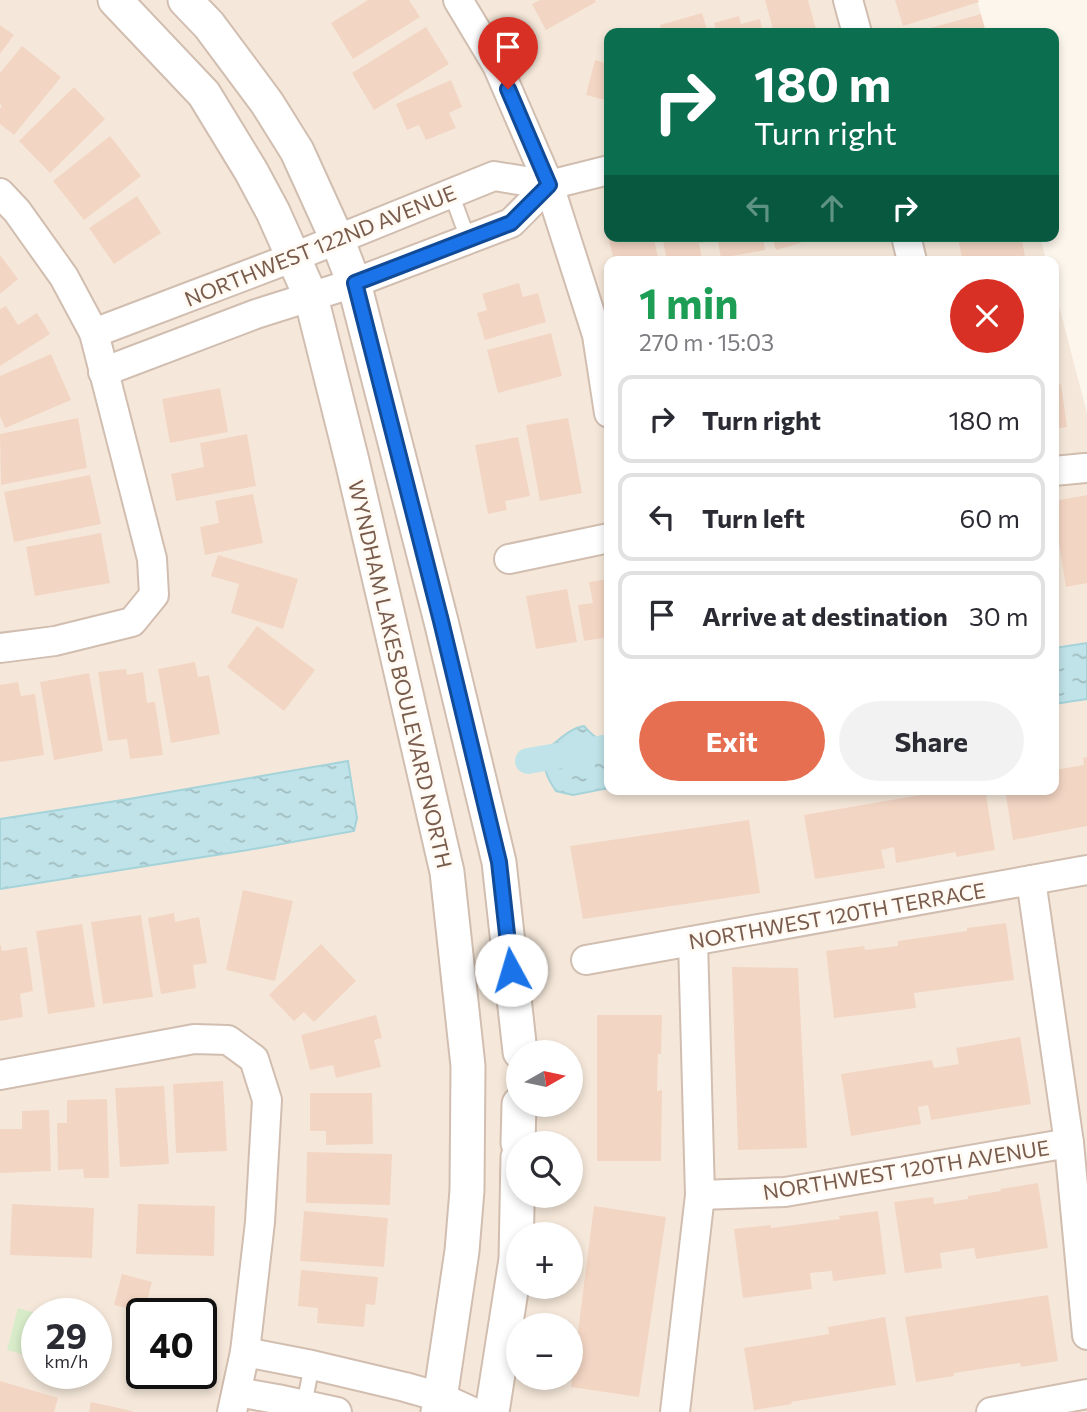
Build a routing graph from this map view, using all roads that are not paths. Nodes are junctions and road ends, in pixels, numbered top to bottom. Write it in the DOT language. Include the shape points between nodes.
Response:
graph roads {
  1 [pos="115,0"];
  2 [pos="185,0"];
  3 [pos="458,0"];
  4 [pos="848,0"];
  5 [pos="856,28"];
  6 [pos="604,171"];
  7 [pos="549,185"];
  8 [pos="0,193"];
  9 [pos="451,193"];
  10 [pos="337,239"];
  11 [pos="468,239"];
  12 [pos="293,257"];
  13 [pos="355,283"];
  14 [pos="311,297"];
  15 [pos="94,333"];
  16 [pos="103,372"];
  17 [pos="604,380"];
  18 [pos="1085,468"];
  19 [pos="1059,471"];
  20 [pos="604,539"];
  21 [pos="509,559"];
  22 [pos="0,648"];
  23 [pos="1087,870"];
  24 [pos="1031,880"];
  25 [pos="693,941"];
  26 [pos="586,960"];
  27 [pos="519,1040"];
  28 [pos="0,1075"];
  29 [pos="1069,1143"];
  30 [pos="700,1195"];
  31 [pos="517,1208"];
  32 [pos="1087,1335"];
  33 [pos="245,1352"];
  34 [pos="312,1365"];
  35 [pos="1087,1394"];
  36 [pos="234,1402"];
  37 [pos="304,1405"];
  38 [pos="439,1405"];
  39 [pos="337,1412"];
  40 [pos="473,1412"];
  41 [pos="492,1412"];
  42 [pos="675,1412"];
  43 [pos="991,1412"];
  1 -- 12 [label="street, WYNDHAM LAKES BOULEVARD NORTH" via="204,94 251,171"];
  2 -- 10 [label="street" via="267,103 297,151"];
  3 -- 7 [label="street" via="497,65"];
  4 -- 5 [label="street"];
  6 -- 7 [label="street, NORTHWEST 122ND AVENUE"];
  7 -- 9 [label="street, NORTHWEST 122ND AVENUE" via="494,176"];
  7 -- 11 [label="street, NORTHWEST 122ND AVENUE" via="511,223"];
  7 -- 17 [label="street" via="597,335"];
  8 -- 15 [label="street" via="64,277"];
  9 -- 10 [label="street, NORTHWEST 122ND AVENUE"];
  9 -- 11 [label="lane"];
  10 -- 12 [label="street, NORTHWEST 122ND AVENUE"];
  10 -- 13 [label="street"];
  11 -- 13 [label="street, NORTHWEST 122ND AVENUE"];
  12 -- 14 [label="street, WYNDHAM LAKES BOULEVARD NORTH"];
  12 -- 15 [label="street, NORTHWEST 122ND AVENUE"];
  13 -- 14 [label="street, NORTHWEST 122ND AVENUE"];
  13 -- 27 [label="street" via="499,862"];
  14 -- 16 [label="street, NORTHWEST 122ND AVENUE"];
  14 -- 38 [label="street, WYNDHAM LAKES BOULEVARD NORTH" via="447,872 468,1066 467,1190"];
  15 -- 16 [label="street"];
  16 -- 22 [label="street" via="152,559 154,595 132,622 55,641"];
  18 -- 19 [label="street"];
  20 -- 21 [label="street"];
  23 -- 24 [label="street, NORTHWEST 120TH TERRACE"];
  24 -- 25 [label="street, NORTHWEST 120TH TERRACE"];
  24 -- 29 [label="street"];
  25 -- 26 [label="street, NORTHWEST 120TH TERRACE"];
  25 -- 30 [label="street"];
  28 -- 33 [label="street" via="194,1039 228,1040 254,1059 267,1100 260,1222"];
  29 -- 30 [label="street, NORTHWEST 120TH AVENUE" via="785,1192"];
  29 -- 32 [label="street"];
  30 -- 42 [label="street"];
  31 -- 41 [label="street" via="516,1259"];
  33 -- 34 [label="street"];
  33 -- 36 [label="street"];
  34 -- 37 [label="lane"];
  34 -- 38 [label="street" via="405,1387"];
  35 -- 43 [label="street"];
  36 -- 37 [label="street"];
  37 -- 39 [label="street"];
  38 -- 40 [label="street"];
}
